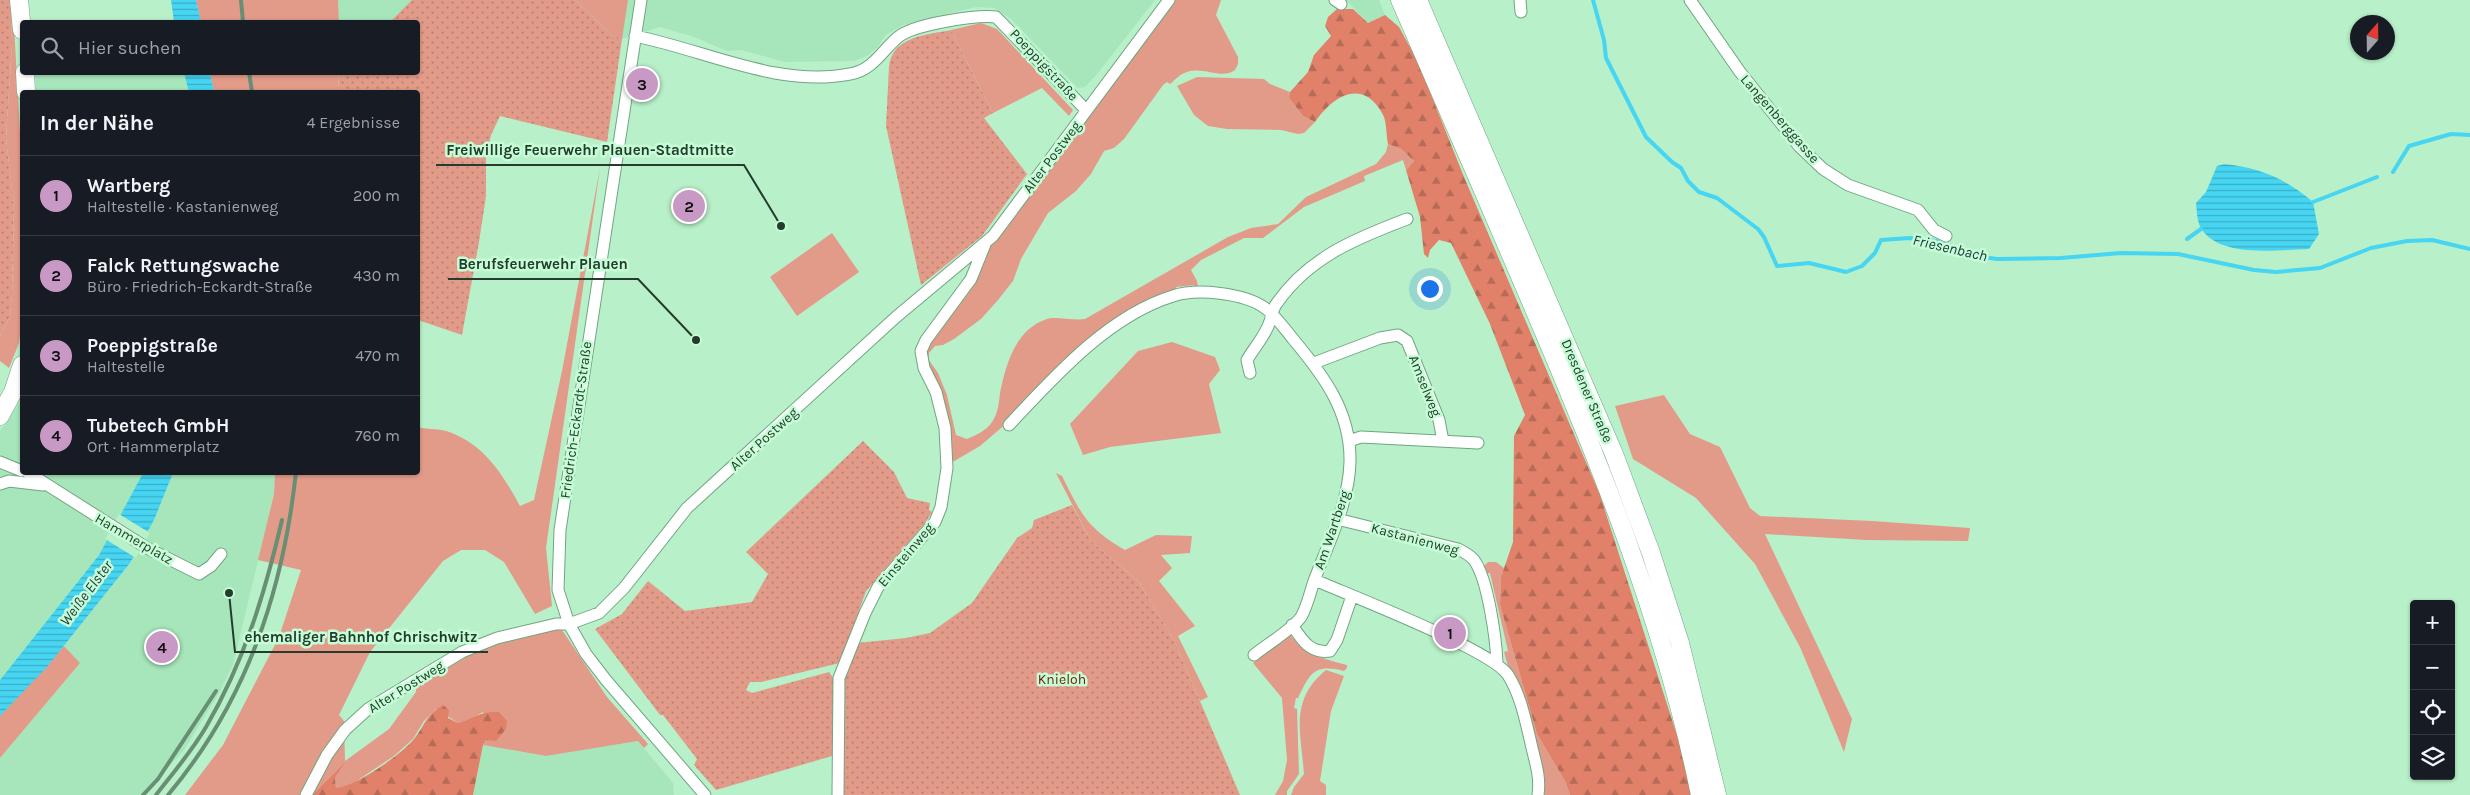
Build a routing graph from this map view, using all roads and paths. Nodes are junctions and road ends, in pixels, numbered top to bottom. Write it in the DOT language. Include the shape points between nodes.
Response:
graph roads {
  1 [pos="19,0"];
  2 [pos="26,0"];
  3 [pos="641,0"];
  4 [pos="1169,0"];
  5 [pos="1400,0"];
  6 [pos="1418,0"];
  7 [pos="1520,0"];
  8 [pos="1690,0"];
  9 [pos="1521,12"];
  10 [pos="21,20"];
  11 [pos="25,20"];
  12 [pos="636,36"];
  13 [pos="25,75"];
  14 [pos="26,90"];
  15 [pos="1086,110"];
  16 [pos="1407,219"];
  17 [pos="1946,236"];
  18 [pos="986,242"];
  19 [pos="1272,314"];
  20 [pos="1314,363"];
  21 [pos="20,371"];
  22 [pos="1250,373"];
  23 [pos="0,416"];
  24 [pos="1009,426"];
  25 [pos="1349,441"];
  26 [pos="1443,441"];
  27 [pos="1478,443"];
  28 [pos="0,462"];
  29 [pos="20,470"];
  30 [pos="31,475"];
  31 [pos="3,481"];
  32 [pos="45,485"];
  33 [pos="1337,519"];
  34 [pos="221,554"];
  35 [pos="1315,580"];
  36 [pos="1352,596"];
  37 [pos="569,624"];
  38 [pos="1292,625"];
  39 [pos="1254,655"];
  40 [pos="1497,663"];
  41 [pos="306,795"];
  42 [pos="705,795"];
  43 [pos="838,795"];
  44 [pos="1538,795"];
  45 [pos="1700,795"];
  46 [pos="1717,795"];
  1 -- 10 [label="main road"];
  2 -- 11 [label="main road"];
  3 -- 12 [label="street, Friedrich-Eckardt-Straße"];
  4 -- 15 [label="street, Alter Postweg"];
  5 -- 45 [label="main road" via="1565,382 1632,550 1664,647"];
  6 -- 46 [label="main road, Dresdener Straße" via="1614,454 1680,643"];
  7 -- 9 [label="street"];
  8 -- 17 [label="street, Langenberggasse" via="1740,72 1799,146 1848,185 1918,210 1934,230"];
  12 -- 15 [label="street, Poeppigstraße" via="782,74 837,76 852,74 871,65 898,37 910,31 964,18 996,16"];
  12 -- 37 [label="street, Friedrich-Eckardt-Straße" via="560,530 558,590"];
  13 -- 14 [label="main road"];
  15 -- 18 [label="street, Alter Postweg"];
  16 -- 19 [label="street" via="1330,252 1290,286"];
  18 -- 37 [label="street, Alter Postweg" via="896,317 687,508 624,588 600,613"];
  18 -- 43 [label="street, Einsteinweg" via="971,279 921,351 945,428 946,468 941,507 934,522 878,587 839,678"];
  19 -- 20 [label="street, Am Wartberg"];
  19 -- 22 [label="street" via="1247,360"];
  19 -- 24 [label="street, Am Wartberg" via="1257,303 1211,293 1186,292 1154,303 1132,315 1075,357"];
  20 -- 25 [label="street, Am Wartberg" via="1340,406"];
  20 -- 26 [label="street, Amselweg" via="1380,338 1398,335 1407,341 1440,420"];
  21 -- 23 [label="main road"];
  25 -- 26 [label="street" via="1361,437"];
  25 -- 33 [label="street, Am Wartberg" via="1347,485"];
  26 -- 27 [label="street"];
  28 -- 29 [label="street"];
  30 -- 32 [label="street, Hammerplatz"];
  31 -- 32 [label="street, Hammerplatz"];
  32 -- 34 [label="street, Hammerplatz" via="147,548 199,574"];
  33 -- 35 [label="street, Am Wartberg"];
  33 -- 40 [label="street, Kastanienweg" via="1458,549 1474,560 1480,571 1496,638"];
  35 -- 36 [label="street"];
  35 -- 38 [label="street, Am Wartberg" via="1300,618"];
  36 -- 38 [label="street" via="1330,651 1310,647"];
  36 -- 40 [label="street"];
  37 -- 41 [label="street, Alter Postweg" via="497,638 462,652 368,709 345,730 327,755"];
  37 -- 42 [label="street, Friedrich-Eckardt-Straße" via="606,680"];
  38 -- 39 [label="street, Am Wartberg"];
  40 -- 44 [label="street" via="1508,674 1520,704 1538,771"];
}
